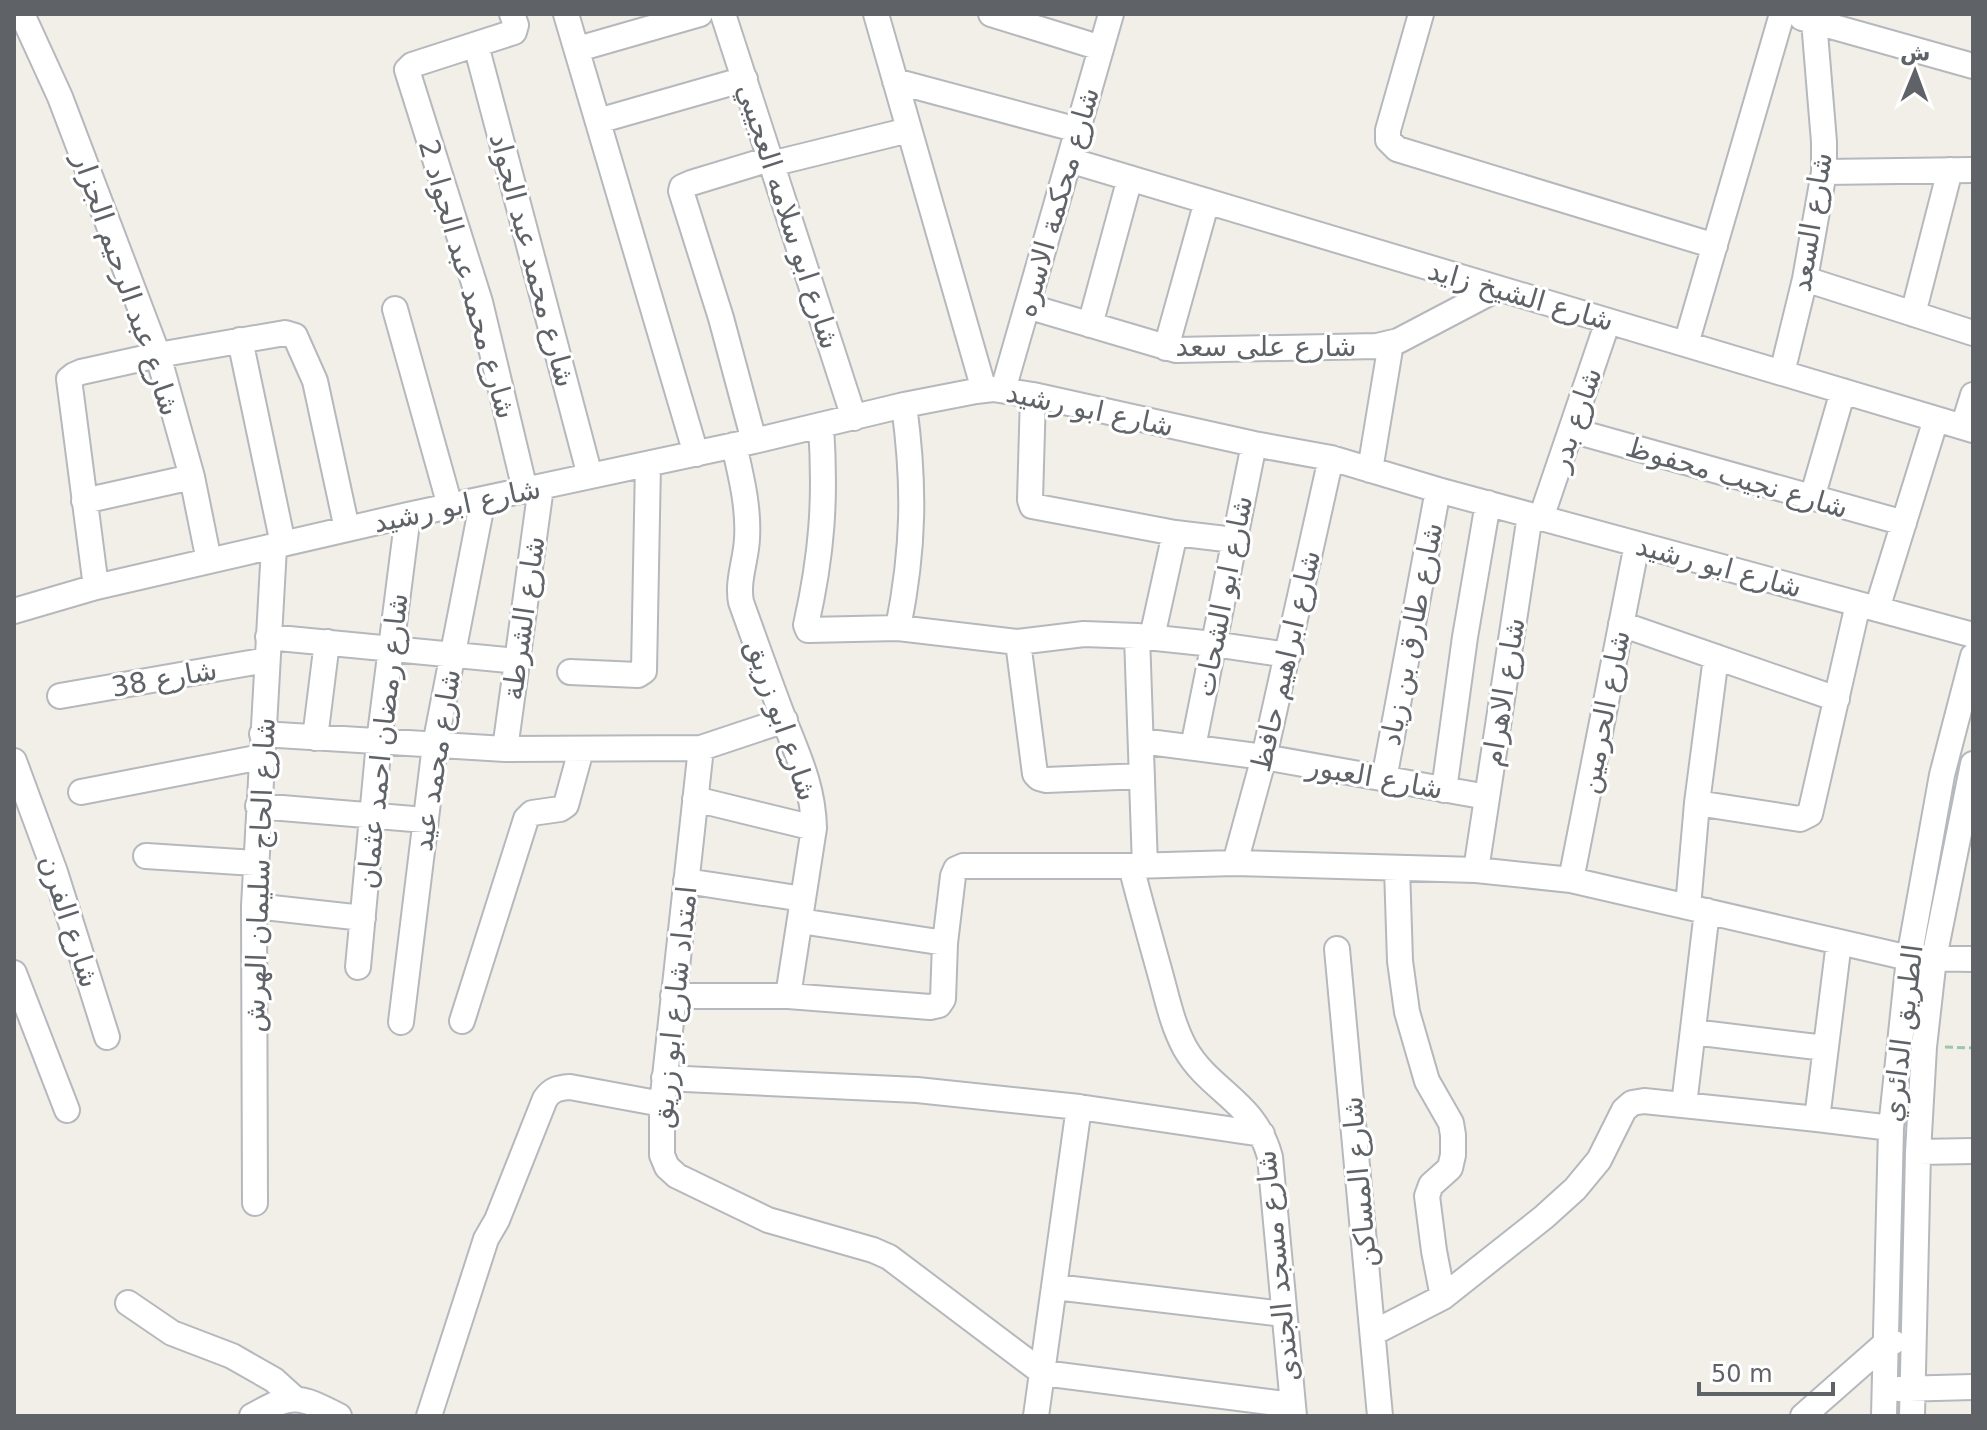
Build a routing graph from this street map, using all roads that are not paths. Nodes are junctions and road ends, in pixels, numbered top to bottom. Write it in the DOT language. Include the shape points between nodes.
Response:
graph roads {
  1 [pos="22,14"];
  2 [pos="512,14"];
  3 [pos="566,14"];
  4 [pos="700,14"];
  5 [pos="723,14"];
  6 [pos="876,14"];
  7 [pos="991,14"];
  8 [pos="1111,14"];
  9 [pos="1421,14"];
  10 [pos="1782,14"];
  11 [pos="1788,14"];
  12 [pos="1814,21"];
  13 [pos="476,45"];
  14 [pos="1101,48"];
  15 [pos="578,49"];
  16 [pos="1973,66"];
  17 [pos="745,79"];
  18 [pos="895,81"];
  19 [pos="598,121"];
  20 [pos="909,130"];
  21 [pos="1078,130"];
  22 [pos="1069,160"];
  23 [pos="770,162"];
  24 [pos="1962,170"];
  25 [pos="1824,172"];
  26 [pos="1130,178"];
  27 [pos="1207,201"];
  28 [pos="1715,246"];
  29 [pos="1805,279"];
  30 [pos="1497,289"];
  31 [pos="1027,306"];
  32 [pos="395,309"];
  33 [pos="1913,314"];
  34 [pos="1608,321"];
  35 [pos="1090,325"];
  36 [pos="1973,333"];
  37 [pos="240,340"];
  38 [pos="1391,343"];
  39 [pos="1686,344"];
  40 [pos="1166,348"];
  41 [pos="158,355"];
  42 [pos="1782,373"];
  43 [pos="994,390"];
  44 [pos="1843,391"];
  45 [pos="1033,395"];
  46 [pos="1973,395"];
  47 [pos="904,405"];
  48 [pos="854,418"];
  49 [pos="1936,419"];
  50 [pos="821,426"];
  51 [pos="1968,428"];
  52 [pos="1571,430"];
  53 [pos="744,443"];
  54 [pos="1254,444"];
  55 [pos="696,454"];
  56 [pos="1331,458"];
  57 [pos="648,464"];
  58 [pos="1370,470"];
  59 [pos="590,476"];
  60 [pos="192,477"];
  61 [pos="533,488"];
  62 [pos="1438,490"];
  63 [pos="1812,498"];
  64 [pos="483,499"];
  65 [pos="84,501"];
  66 [pos="1488,503"];
  67 [pos="450,506"];
  68 [pos="408,515"];
  69 [pos="1536,516"];
  70 [pos="1904,523"];
  71 [pos="347,529"];
  72 [pos="1175,533"];
  73 [pos="1234,540"];
  74 [pos="1637,544"];
  75 [pos="278,546"];
  76 [pos="209,561"];
  77 [pos="96,587"];
  78 [pos="1868,606"];
  79 [pos="14,611"];
  80 [pos="1621,624"];
  81 [pos="898,628"];
  82 [pos="1973,635"];
  83 [pos="1144,637"];
  84 [pos="327,642"];
  85 [pos="1018,642"];
  86 [pos="1213,644"];
  87 [pos="268,648"];
  88 [pos="391,648"];
  89 [pos="452,654"];
  90 [pos="1288,655"];
  91 [pos="1973,656"];
  92 [pos="1716,657"];
  93 [pos="518,661"];
  94 [pos="570,672"];
  95 [pos="60,696"];
  96 [pos="1837,699"];
  97 [pos="785,720"];
  98 [pos="315,738"];
  99 [pos="1141,741"];
  100 [pos="379,742"];
  101 [pos="435,745"];
  102 [pos="262,746"];
  103 [pos="1193,747"];
  104 [pos="701,748"];
  105 [pos="505,749"];
  106 [pos="581,750"];
  107 [pos="1264,757"];
  108 [pos="14,761"];
  109 [pos="1973,764"];
  110 [pos="1142,776"];
  111 [pos="1384,779"];
  112 [pos="1444,790"];
  113 [pos="81,792"];
  114 [pos="1487,797"];
  115 [pos="695,799"];
  116 [pos="1697,803"];
  117 [pos="258,806"];
  118 [pos="372,816"];
  119 [pos="425,820"];
  120 [pos="814,828"];
  121 [pos="146,856"];
  122 [pos="255,863"];
  123 [pos="1235,863"];
  124 [pos="1138,866"];
  125 [pos="1397,868"];
  126 [pos="1476,870"];
  127 [pos="1571,880"];
  128 [pos="686,881"];
  129 [pos="254,906"];
  130 [pos="1697,909"];
  131 [pos="801,910"];
  132 [pos="363,918"];
  133 [pos="1839,942"];
  134 [pos="945,943"];
  135 [pos="1337,949"];
  136 [pos="1909,958"];
  137 [pos="1934,958"];
  138 [pos="1973,959"];
  139 [pos="358,967"];
  140 [pos="14,973"];
  141 [pos="673,996"];
  142 [pos="788,996"];
  143 [pos="462,1021"];
  144 [pos="401,1022"];
  145 [pos="1693,1032"];
  146 [pos="107,1037"];
  147 [pos="1825,1048"];
  148 [pos="664,1078"];
  149 [pos="662,1104"];
  150 [pos="1684,1105"];
  151 [pos="1079,1107"];
  152 [pos="67,1110"];
  153 [pos="1817,1119"];
  154 [pos="1891,1128"];
  155 [pos="1262,1134"];
  156 [pos="1973,1151"];
  157 [pos="1918,1152"];
  158 [pos="255,1203"];
  159 [pos="1055,1287"];
  160 [pos="1443,1297"];
  161 [pos="128,1303"];
  162 [pos="1284,1314"];
  163 [pos="1373,1333"];
  164 [pos="1914,1340"];
  165 [pos="1886,1343"];
  166 [pos="1043,1373"];
  167 [pos="1973,1387"];
  168 [pos="1913,1388"];
  169 [pos="1884,1389"];
  170 [pos="295,1399"];
  171 [pos="1293,1411"];
  172 [pos="252,1416"];
  173 [pos="339,1416"];
  174 [pos="429,1416"];
  175 [pos="1036,1416"];
  176 [pos="1380,1416"];
  177 [pos="1803,1416"];
  178 [pos="1884,1416"];
  179 [pos="1912,1416"];
  1 -- 41 [label="street, شارع عبد الرحيم الجزار" via="60,97"];
  2 -- 13 [label="street" via="514,32"];
  3 -- 15 [label="street"];
  4 -- 15 [label="street"];
  5 -- 17 [label="street, شارع ابو سلامه العجيبي"];
  6 -- 18 [label="street"];
  7 -- 14 [label="street"];
  8 -- 14 [label="street, شارع محكمة الاسره"];
  9 -- 28 [label="street" via="1388,130 1388,140 1397,149"];
  10 -- 28 [label="street"];
  11 -- 12 [label="street"];
  12 -- 16 [label="street"];
  12 -- 25 [label="street, شارع السعد"];
  13 -- 59 [label="street, شارع محمد عبد الجواد"];
  13 -- 61 [label="street, شارع محمد عبد الجواد 2" via="407,70"];
  14 -- 21 [label="street, شارع محكمة الاسره"];
  15 -- 19 [label="street"];
  17 -- 19 [label="street"];
  17 -- 23 [label="street, شارع ابو سلامه العجيبي"];
  18 -- 20 [label="street"];
  18 -- 21 [label="street"];
  19 -- 55 [label="street"];
  20 -- 23 [label="street"];
  20 -- 43 [label="street"];
  21 -- 22 [label="street, شارع محكمة الاسره"];
  22 -- 26 [label="street, شارع الشيخ زايد"];
  22 -- 31 [label="street, شارع محكمة الاسره"];
  23 -- 48 [label="street, شارع ابو سلامه العجيبي"];
  23 -- 53 [label="street, شارع ابو زريق" via="691,183 681,191 721,318"];
  24 -- 25 [label="street"];
  24 -- 33 [label="street"];
  25 -- 29 [label="street, شارع السعد"];
  26 -- 27 [label="street, شارع الشيخ زايد"];
  26 -- 35 [label="street"];
  27 -- 30 [label="street, شارع الشيخ زايد"];
  27 -- 40 [label="street"];
  28 -- 39 [label="street"];
  29 -- 33 [label="street"];
  29 -- 42 [label="street, شارع السعد"];
  30 -- 34 [label="street, شارع الشيخ زايد"];
  30 -- 38 [label="street, شارع على سعد"];
  31 -- 35 [label="street, شارع على سعد"];
  31 -- 43 [label="street, شارع محكمة الاسره"];
  32 -- 67 [label="street"];
  33 -- 36 [label="street"];
  34 -- 39 [label="street, شارع الشيخ زايد"];
  34 -- 52 [label="street, شارع بدر"];
  35 -- 40 [label="street, شارع على سعد"];
  37 -- 41 [label="street"];
  37 -- 71 [label="street" via="288,333 298,340 315,381"];
  37 -- 75 [label="street, شارع الحاج سليمان الهرش"];
  38 -- 40 [label="street, شارع على سعد"];
  38 -- 58 [label="street"];
  39 -- 42 [label="street, شارع الشيخ زايد"];
  41 -- 60 [label="street, شارع عبد الرحيم الجزار"];
  41 -- 65 [label="street" via="69,379"];
  42 -- 44 [label="street, شارع الشيخ زايد"];
  43 -- 45 [label="street, شارع ابو رشيد"];
  43 -- 47 [label="street, شارع ابو رشيد"];
  44 -- 49 [label="street, شارع الشيخ زايد"];
  44 -- 63 [label="street"];
  45 -- 54 [label="street, شارع ابو رشيد"];
  45 -- 72 [label="street" via="1034,507"];
  46 -- 51 [label="street"];
  47 -- 48 [label="street, شارع ابو رشيد"];
  47 -- 81 [label="street" via="912,480 911,539"];
  48 -- 50 [label="street, شارع ابو رشيد"];
  49 -- 51 [label="street, شارع الشيخ زايد"];
  49 -- 70 [label="street"];
  50 -- 53 [label="street, شارع ابو رشيد"];
  50 -- 81 [label="street" via="823,520 806,628"];
  52 -- 63 [label="street, شارع نجيب محفوظ"];
  52 -- 69 [label="street, شارع بدر"];
  53 -- 55 [label="street, شارع ابو رشيد"];
  53 -- 97 [label="street, شارع ابو زريق" via="746,550 739,595"];
  54 -- 56 [label="street, شارع ابو رشيد"];
  54 -- 73 [label="street, شارع ابو الشحات"];
  55 -- 57 [label="street, شارع ابو رشيد"];
  56 -- 58 [label="street, شارع ابو رشيد"];
  56 -- 90 [label="street, شارع ابراهيم حافظ"];
  57 -- 59 [label="street, شارع ابو رشيد"];
  57 -- 94 [label="street" via="644,671"];
  58 -- 62 [label="street, شارع ابو رشيد"];
  59 -- 61 [label="street, شارع ابو رشيد"];
  60 -- 65 [label="street"];
  60 -- 76 [label="street, شارع عبد الرحيم الجزار"];
  61 -- 64 [label="street, شارع ابو رشيد"];
  61 -- 93 [label="street, شارع الشرطة"];
  62 -- 66 [label="street, شارع ابو رشيد"];
  62 -- 111 [label="street, شارع طارق بن زياد"];
  63 -- 70 [label="street, شارع نجيب محفوظ"];
  64 -- 67 [label="street, شارع ابو رشيد"];
  64 -- 89 [label="street, شارع محمد عيد"];
  65 -- 77 [label="street"];
  66 -- 69 [label="street, شارع ابو رشيد"];
  66 -- 112 [label="street"];
  67 -- 68 [label="street, شارع ابو رشيد"];
  68 -- 71 [label="street, شارع ابو رشيد"];
  68 -- 88 [label="street, شارع رمضان احمد عثمان"];
  69 -- 74 [label="street, شارع ابو رشيد"];
  69 -- 114 [label="street, شارع الاهرام"];
  70 -- 78 [label="street"];
  71 -- 75 [label="street, شارع ابو رشيد"];
  72 -- 73 [label="street"];
  72 -- 83 [label="street, شارع مسجد الجندى"];
  73 -- 86 [label="street, شارع ابو الشحات"];
  74 -- 78 [label="street, شارع ابو رشيد"];
  74 -- 80 [label="street, شارع الحرمين"];
  75 -- 76 [label="street, شارع ابو رشيد"];
  75 -- 87 [label="street, شارع الحاج سليمان الهرش"];
  76 -- 77 [label="street, شارع ابو رشيد"];
  77 -- 79 [label="street, شارع ابو رشيد"];
  78 -- 82 [label="street, شارع ابو رشيد"];
  78 -- 96 [label="street"];
  80 -- 92 [label="street"];
  80 -- 127 [label="street, شارع الحرمين"];
  81 -- 85 [label="street"];
  83 -- 85 [label="street" via="1084,634"];
  83 -- 86 [label="street"];
  83 -- 99 [label="street, شارع مسجد الجندى"];
  84 -- 87 [label="street, شارع 38"];
  84 -- 88 [label="street, شارع 38"];
  84 -- 98 [label="street"];
  85 -- 110 [label="street" via="1035,774 1046,780"];
  86 -- 90 [label="street"];
  86 -- 103 [label="street, شارع ابو الشحات"];
  87 -- 95 [label="street, شارع 38"];
  87 -- 102 [label="street, شارع الحاج سليمان الهرش"];
  88 -- 89 [label="street, شارع 38"];
  88 -- 100 [label="street, شارع رمضان احمد عثمان"];
  89 -- 93 [label="street, شارع 38"];
  89 -- 101 [label="street, شارع محمد عيد"];
  90 -- 107 [label="street, شارع ابراهيم حافظ"];
  91 -- 136 [label="street, الطريق الدائري" via="1942,775"];
  92 -- 96 [label="street"];
  92 -- 116 [label="street"];
  93 -- 105 [label="street, شارع الشرطة"];
  96 -- 116 [label="street" via="1807,817"];
  97 -- 104 [label="street"];
  97 -- 120 [label="street, شارع ابو زريق" via="808,782"];
  98 -- 100 [label="street"];
  98 -- 102 [label="street"];
  99 -- 103 [label="street, شارع العبور"];
  99 -- 110 [label="street, شارع مسجد الجندى"];
  100 -- 101 [label="street"];
  100 -- 118 [label="street, شارع رمضان احمد عثمان"];
  101 -- 105 [label="street"];
  101 -- 119 [label="street, شارع محمد عيد"];
  102 -- 113 [label="street"];
  102 -- 117 [label="street, شارع الحاج سليمان الهرش"];
  103 -- 107 [label="street, شارع العبور"];
  104 -- 106 [label="street"];
  104 -- 115 [label="street, امتداد شارع ابو زريق"];
  105 -- 106 [label="street"];
  106 -- 143 [label="street" via="566,805 526,819"];
  107 -- 111 [label="street, شارع العبور"];
  107 -- 123 [label="street, شارع ابراهيم حافظ"];
  108 -- 146 [label="street, شارع الفرن"];
  109 -- 137 [label="street, الطريق الدائري"];
  110 -- 124 [label="street, شارع مسجد الجندى"];
  111 -- 112 [label="street, شارع العبور"];
  112 -- 114 [label="street, شارع العبور"];
  114 -- 126 [label="street, شارع الاهرام"];
  115 -- 120 [label="street"];
  115 -- 128 [label="street, امتداد شارع ابو زريق"];
  116 -- 130 [label="street"];
  117 -- 118 [label="street"];
  117 -- 122 [label="street, شارع الحاج سليمان الهرش"];
  118 -- 119 [label="street"];
  118 -- 132 [label="street, شارع رمضان احمد عثمان"];
  119 -- 144 [label="street, شارع محمد عيد"];
  120 -- 131 [label="street, شارع ابو زريق"];
  121 -- 122 [label="street"];
  122 -- 129 [label="street, شارع الحاج سليمان الهرش"];
  123 -- 124 [label="street"];
  123 -- 125 [label="street"];
  124 -- 134 [label="street" via="963,866 953,876"];
  124 -- 155 [label="street, شارع مسجد الجندى" via="1181,1039 1196,1065 1245,1110"];
  125 -- 126 [label="street"];
  125 -- 160 [label="street" via="1407,1012 1427,1081 1453,1135 1450,1168 1427,1196"];
  126 -- 127 [label="street"];
  127 -- 130 [label="street"];
  128 -- 131 [label="street"];
  128 -- 141 [label="street, امتداد شارع ابو زريق"];
  129 -- 132 [label="street"];
  129 -- 158 [label="street, شارع الحاج سليمان الهرش"];
  130 -- 133 [label="street"];
  130 -- 145 [label="street"];
  131 -- 134 [label="street"];
  131 -- 142 [label="street, شارع ابو زريق"];
  132 -- 139 [label="street, شارع رمضان احمد عثمان"];
  133 -- 136 [label="street"];
  133 -- 147 [label="street"];
  134 -- 142 [label="street" via="939,1005"];
  135 -- 163 [label="street, شارع المساكن"];
  136 -- 137 [label="street"];
  136 -- 154 [label="street, الطريق الدائري"];
  137 -- 138 [label="street"];
  137 -- 157 [label="street, الطريق الدائري"];
  140 -- 152 [label="street"];
  141 -- 142 [label="street"];
  141 -- 148 [label="street, امتداد شارع ابو زريق"];
  145 -- 147 [label="street"];
  145 -- 150 [label="street"];
  147 -- 153 [label="street"];
  148 -- 149 [label="street, امتداد شارع ابو زريق"];
  148 -- 151 [label="street" via="917,1090"];
  149 -- 166 [label="street, امتداد شارع ابو زريق" via="662,1155 677,1176 768,1220 889,1257"];
  149 -- 174 [label="street" via="570,1087 550,1092 486,1239"];
  150 -- 153 [label="street"];
  150 -- 160 [label="street" via="1632,1103 1575,1189"];
  151 -- 155 [label="street"];
  151 -- 159 [label="street"];
  153 -- 154 [label="street"];
  154 -- 165 [label="street, الطريق الدائري"];
  155 -- 162 [label="street, شارع مسجد الجندى" via="1270,1157"];
  156 -- 157 [label="street"];
  157 -- 164 [label="street, الطريق الدائري"];
  159 -- 162 [label="street"];
  159 -- 166 [label="street"];
  160 -- 163 [label="street"];
  161 -- 170 [label="street" via="172,1333 232,1356 274,1380"];
  162 -- 171 [label="street, شارع مسجد الجندى"];
  163 -- 176 [label="street, شارع المساكن"];
  164 -- 165 [label="street"];
  164 -- 168 [label="street, الطريق الدائري"];
  165 -- 169 [label="street, الطريق الدائري"];
  165 -- 177 [label="street"];
  166 -- 171 [label="street"];
  166 -- 175 [label="street"];
  167 -- 168 [label="street"];
  168 -- 169 [label="street"];
  168 -- 179 [label="street, الطريق الدائري"];
  169 -- 178 [label="street, الطريق الدائري"];
  170 -- 172 [label="street"];
  170 -- 173 [label="street"];
}
